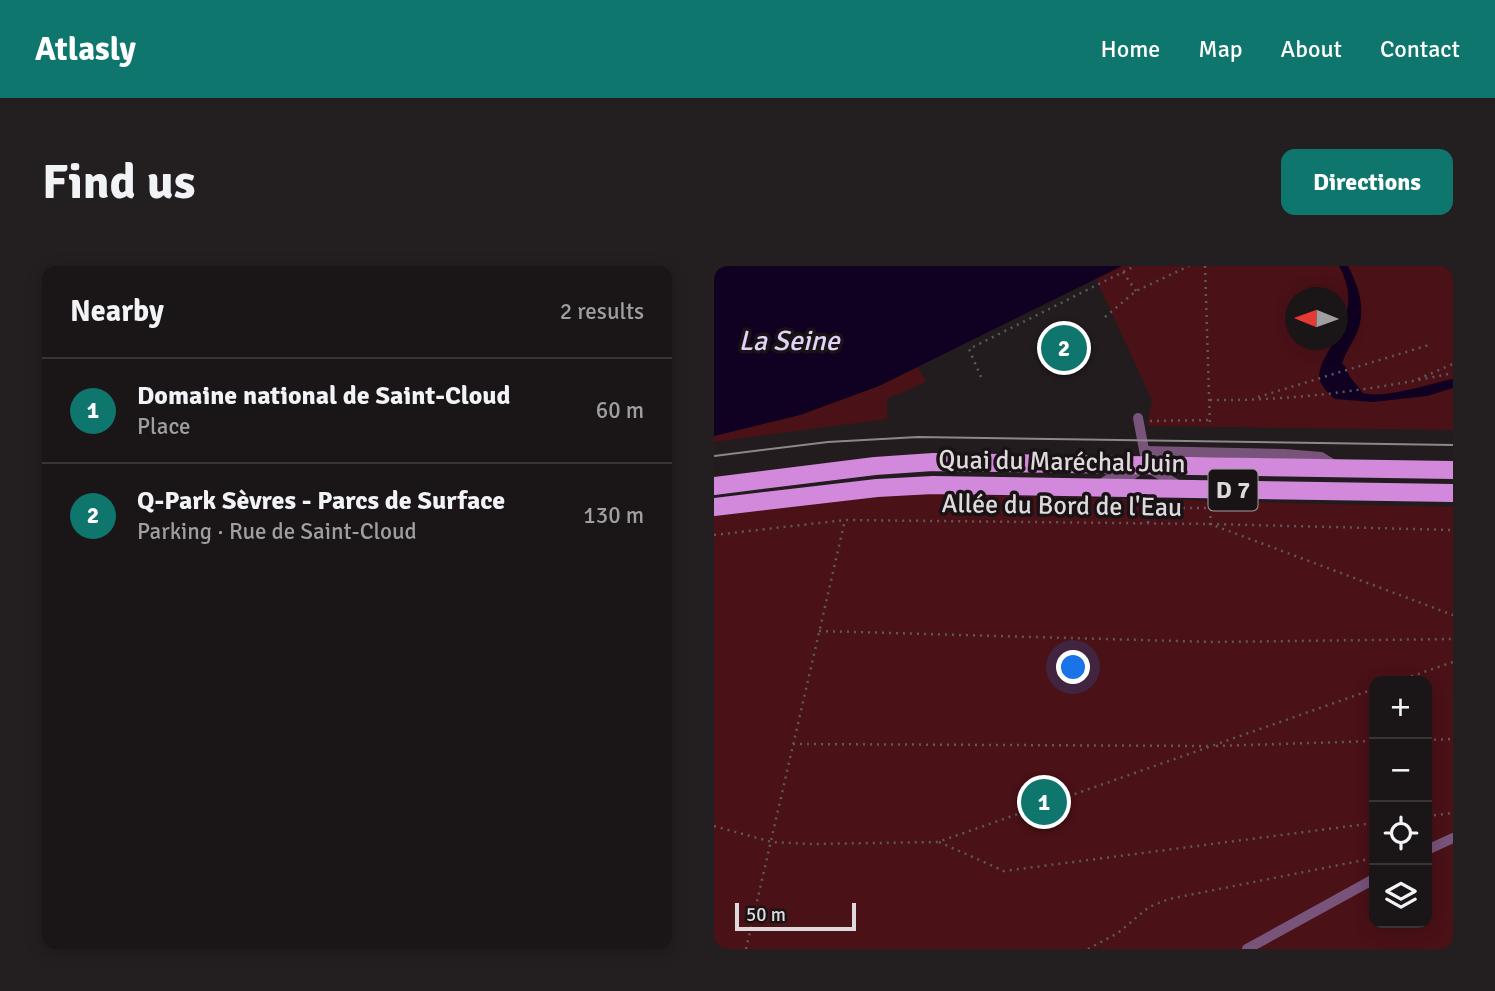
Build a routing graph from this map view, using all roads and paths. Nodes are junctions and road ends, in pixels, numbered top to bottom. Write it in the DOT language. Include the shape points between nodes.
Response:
graph roads {
  1 [pos="1135,266"];
  2 [pos="1189,266"];
  3 [pos="1205,266"];
  4 [pos="1123,272"];
  5 [pos="1136,290"];
  6 [pos="1105,317"];
  7 [pos="1429,345"];
  8 [pos="1453,364"];
  9 [pos="1453,373"];
  10 [pos="981,377"];
  11 [pos="1412,382"];
  12 [pos="1252,399"];
  13 [pos="1210,400"];
  14 [pos="1138,418"];
  15 [pos="1209,420"];
  16 [pos="1210,426"];
  17 [pos="1145,459"];
  18 [pos="1453,470"];
  19 [pos="714,486"];
  20 [pos="1097,488"];
  21 [pos="1185,489"];
  22 [pos="1453,493"];
  23 [pos="1199,505"];
  24 [pos="714,507"];
  25 [pos="1211,509"];
  26 [pos="845,520"];
  27 [pos="1149,523"];
  28 [pos="1210,524"];
  29 [pos="1453,530"];
  30 [pos="714,535"];
  31 [pos="1453,615"];
  32 [pos="819,631"];
  33 [pos="1453,639"];
  34 [pos="1453,662"];
  35 [pos="1412,676"];
  36 [pos="1369,692"];
  37 [pos="1453,739"];
  38 [pos="1432,740"];
  39 [pos="1369,741"];
  40 [pos="793,744"];
  41 [pos="1213,746"];
  42 [pos="1453,813"];
  43 [pos="1432,815"];
  44 [pos="1369,824"];
  45 [pos="714,827"];
  46 [pos="1453,838"];
  47 [pos="772,842"];
  48 [pos="938,842"];
  49 [pos="1432,848"];
  50 [pos="1369,859"];
  51 [pos="1369,882"];
  52 [pos="747,949"];
  53 [pos="1088,949"];
  54 [pos="1247,949"];
  1 -- 4 [label="path"];
  2 -- 5 [label="path"];
  3 -- 13 [label="path"];
  4 -- 5 [label="path"];
  4 -- 10 [label="path" via="969,349"];
  5 -- 6 [label="path"];
  7 -- 12 [label="path"];
  8 -- 11 [label="path"];
  9 -- 11 [label="path"];
  11 -- 12 [label="path"];
  12 -- 13 [label="path"];
  13 -- 15 [label="path"];
  14 -- 15 [label="path"];
  14 -- 17 [label="lane"];
  15 -- 16 [label="path"];
  17 -- 18 [label="main road, D 7"];
  17 -- 19 [label="main road, D 7" via="875,466"];
  17 -- 20 [label="lane" via="1129,477 1112,477"];
  17 -- 21 [label="lane"];
  20 -- 21 [label="main road, Quai du Maréchal Juin / D 7"];
  20 -- 24 [label="main road, Quai du Maréchal Juin / D 7" via="933,485"];
  21 -- 22 [label="main road, Quai du Maréchal Juin / D 7"];
  23 -- 25 [label="path" via="1211,505"];
  25 -- 27 [label="path" via="1149,508"];
  25 -- 28 [label="path"];
  26 -- 27 [label="path, Allée du Bord de l'Eau"];
  26 -- 30 [label="path, Allée du Bord de l'Eau"];
  26 -- 32 [label="path"];
  27 -- 28 [label="path, Allée du Bord de l'Eau"];
  28 -- 29 [label="path, Allée du Bord de l'Eau"];
  28 -- 31 [label="path"];
  32 -- 33 [label="path" via="1213,642"];
  32 -- 40 [label="path"];
  34 -- 35 [label="path"];
  36 -- 41 [label="path"];
  37 -- 38 [label="path"];
  39 -- 41 [label="path"];
  40 -- 41 [label="path"];
  40 -- 47 [label="path"];
  41 -- 48 [label="path"];
  42 -- 43 [label="path"];
  44 -- 48 [label="path" via="1004,871"];
  45 -- 47 [label="path"];
  46 -- 49 [label="lane"];
  47 -- 48 [label="path"];
  47 -- 52 [label="path"];
  50 -- 53 [label="path" via="1169,899 1149,907 1118,933"];
  51 -- 54 [label="lane"];
}
